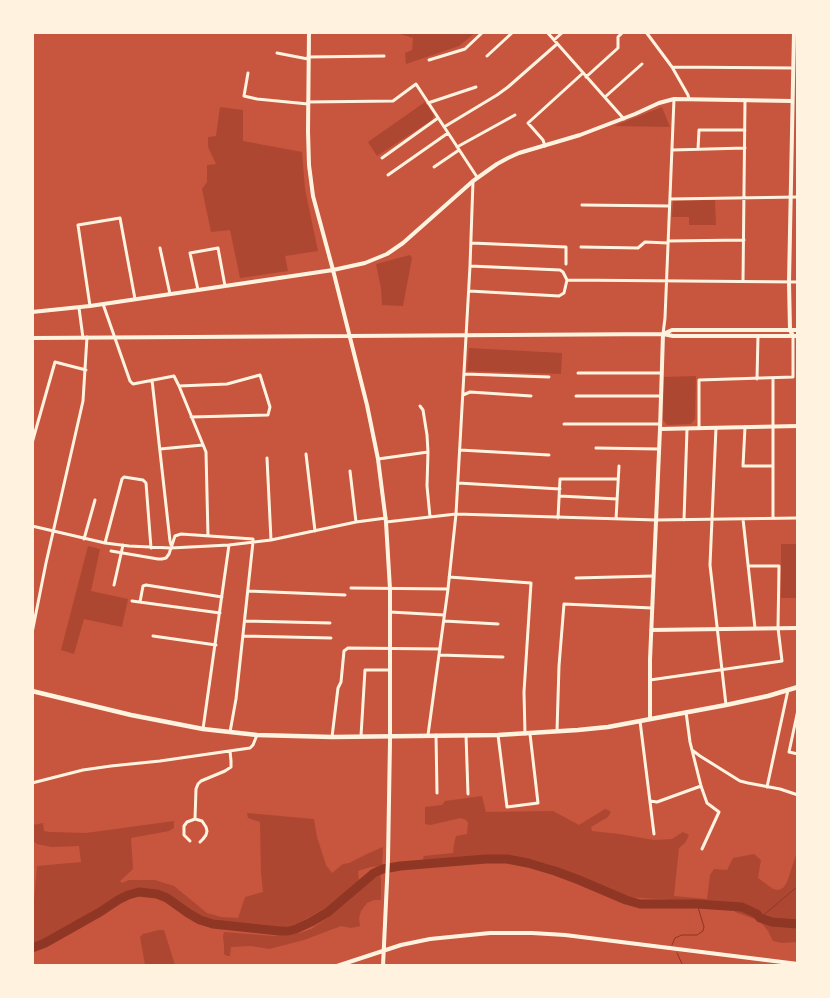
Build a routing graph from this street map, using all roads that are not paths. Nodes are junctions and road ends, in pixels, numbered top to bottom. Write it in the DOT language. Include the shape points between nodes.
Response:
graph roads {
  1 [pos="309,32"];
  2 [pos="483,32"];
  3 [pos="513,32"];
  4 [pos="547,32"];
  5 [pos="563,32"];
  6 [pos="623,32"];
  7 [pos="646,32"];
  8 [pos="794,32"];
  9 [pos="796,39"];
  10 [pos="555,42"];
  11 [pos="277,54"];
  12 [pos="384,56"];
  13 [pos="487,56"];
  14 [pos="308,58"];
  15 [pos="429,60"];
  16 [pos="642,64"];
  17 [pos="672,67"];
  18 [pos="793,68"];
  19 [pos="248,73"];
  20 [pos="585,75"];
  21 [pos="476,87"];
  22 [pos="605,97"];
  23 [pos="674,99"];
  24 [pos="688,99"];
  25 [pos="745,101"];
  26 [pos="795,101"];
  27 [pos="308,103"];
  28 [pos="428,103"];
  29 [pos="515,115"];
  30 [pos="438,118"];
  31 [pos="624,119"];
  32 [pos="444,127"];
  33 [pos="745,130"];
  34 [pos="448,134"];
  35 [pos="545,146"];
  36 [pos="745,148"];
  37 [pos="458,149"];
  38 [pos="698,149"];
  39 [pos="672,150"];
  40 [pos="382,158"];
  41 [pos="434,167"];
  42 [pos="388,175"];
  43 [pos="477,177"];
  44 [pos="473,181"];
  45 [pos="744,197"];
  46 [pos="791,197"];
  47 [pos="798,197"];
  48 [pos="670,199"];
  49 [pos="582,205"];
  50 [pos="669,206"];
  51 [pos="744,240"];
  52 [pos="668,242"];
  53 [pos="471,243"];
  54 [pos="581,247"];
  55 [pos="160,248"];
  56 [pos="566,264"];
  57 [pos="470,266"];
  58 [pos="333,270"];
  59 [pos="567,280"];
  60 [pos="666,281"];
  61 [pos="743,281"];
  62 [pos="789,282"];
  63 [pos="798,282"];
  64 [pos="225,286"];
  65 [pos="198,290"];
  66 [pos="469,291"];
  67 [pos="170,294"];
  68 [pos="135,299"];
  69 [pos="103,304"];
  70 [pos="90,306"];
  71 [pos="79,308"];
  72 [pos="32,312"];
  73 [pos="790,330"];
  74 [pos="798,330"];
  75 [pos="663,334"];
  76 [pos="349,336"];
  77 [pos="467,336"];
  78 [pos="758,336"];
  79 [pos="795,336"];
  80 [pos="85,337"];
  81 [pos="32,338"];
  82 [pos="114,338"];
  83 [pos="86,370"];
  84 [pos="661,373"];
  85 [pos="464,374"];
  86 [pos="578,374"];
  87 [pos="549,377"];
  88 [pos="773,378"];
  89 [pos="757,379"];
  90 [pos="152,380"];
  91 [pos="179,386"];
  92 [pos="463,395"];
  93 [pos="531,396"];
  94 [pos="576,396"];
  95 [pos="660,396"];
  96 [pos="420,406"];
  97 [pos="191,417"];
  98 [pos="564,424"];
  99 [pos="773,426"];
  100 [pos="798,426"];
  101 [pos="660,427"];
  102 [pos="745,427"];
  103 [pos="699,428"];
  104 [pos="716,428"];
  105 [pos="687,429"];
  106 [pos="32,443"];
  107 [pos="203,445"];
  108 [pos="32,448"];
  109 [pos="596,448"];
  110 [pos="659,448"];
  111 [pos="160,449"];
  112 [pos="460,450"];
  113 [pos="428,452"];
  114 [pos="32,454"];
  115 [pos="306,454"];
  116 [pos="549,455"];
  117 [pos="267,458"];
  118 [pos="378,459"];
  119 [pos="618,466"];
  120 [pos="772,466"];
  121 [pos="350,471"];
  122 [pos="618,479"];
  123 [pos="458,483"];
  124 [pos="560,488"];
  125 [pos="560,496"];
  126 [pos="617,499"];
  127 [pos="94,500"];
  128 [pos="456,514"];
  129 [pos="430,517"];
  130 [pos="558,518"];
  131 [pos="773,518"];
  132 [pos="798,518"];
  133 [pos="743,519"];
  134 [pos="386,520"];
  135 [pos="616,520"];
  136 [pos="656,520"];
  137 [pos="684,520"];
  138 [pos="712,520"];
  139 [pos="356,522"];
  140 [pos="32,526"];
  141 [pos="53,531"];
  142 [pos="315,531"];
  143 [pos="208,536"];
  144 [pos="84,539"];
  145 [pos="271,540"];
  146 [pos="253,542"];
  147 [pos="105,543"];
  148 [pos="124,545"];
  149 [pos="229,545"];
  150 [pos="171,547"];
  151 [pos="151,548"];
  152 [pos="111,551"];
  153 [pos="123,553"];
  154 [pos="748,566"];
  155 [pos="653,576"];
  156 [pos="449,577"];
  157 [pos="576,578"];
  158 [pos="114,585"];
  159 [pos="351,588"];
  160 [pos="390,588"];
  161 [pos="448,589"];
  162 [pos="248,591"];
  163 [pos="345,594"];
  164 [pos="222,597"];
  165 [pos="132,601"];
  166 [pos="140,602"];
  167 [pos="652,608"];
  168 [pos="390,612"];
  169 [pos="220,613"];
  170 [pos="444,615"];
  171 [pos="245,621"];
  172 [pos="444,621"];
  173 [pos="330,623"];
  174 [pos="498,624"];
  175 [pos="754,628"];
  176 [pos="778,628"];
  177 [pos="798,628"];
  178 [pos="717,629"];
  179 [pos="651,630"];
  180 [pos="32,633"];
  181 [pos="153,636"];
  182 [pos="243,636"];
  183 [pos="331,638"];
  184 [pos="216,645"];
  185 [pos="390,647"];
  186 [pos="440,649"];
  187 [pos="439,655"];
  188 [pos="503,657"];
  189 [pos="722,669"];
  190 [pos="390,670"];
  191 [pos="650,680"];
  192 [pos="798,687"];
  193 [pos="788,690"];
  194 [pos="32,691"];
  195 [pos="726,705"];
  196 [pos="798,710"];
  197 [pos="686,712"];
  198 [pos="650,719"];
  199 [pos="640,721"];
  200 [pos="796,722"];
  201 [pos="203,729"];
  202 [pos="230,732"];
  203 [pos="557,732"];
  204 [pos="527,734"];
  205 [pos="257,735"];
  206 [pos="436,735"];
  207 [pos="466,735"];
  208 [pos="498,735"];
  209 [pos="332,736"];
  210 [pos="362,736"];
  211 [pos="390,736"];
  212 [pos="428,736"];
  213 [pos="692,750"];
  214 [pos="230,751"];
  215 [pos="798,754"];
  216 [pos="32,783"];
  217 [pos="701,786"];
  218 [pos="768,787"];
  219 [pos="437,793"];
  220 [pos="468,794"];
  221 [pos="798,795"];
  222 [pos="650,801"];
  223 [pos="195,819"];
  224 [pos="654,834"];
  225 [pos="190,841"];
  226 [pos="200,842"];
  227 [pos="702,849"];
  228 [pos="383,951"];
  229 [pos="798,964"];
  230 [pos="336,966"];
  231 [pos="383,966"];
  1 -- 14 [label="street"];
  2 -- 15 [label="street" via="465,49"];
  3 -- 13 [label="street"];
  4 -- 10 [label="street"];
  5 -- 10 [label="street"];
  6 -- 20 [label="street" via="618,37 618,48"];
  7 -- 17 [label="street"];
  8 -- 9 [label="street"];
  9 -- 18 [label="street"];
  10 -- 20 [label="street"];
  10 -- 32 [label="street" via="508,87"];
  11 -- 14 [label="street"];
  12 -- 14 [label="street"];
  14 -- 27 [label="street"];
  16 -- 22 [label="street"];
  17 -- 18 [label="street"];
  17 -- 24 [label="street"];
  18 -- 26 [label="street"];
  19 -- 27 [label="street" via="244,96"];
  20 -- 22 [label="street"];
  20 -- 35 [label="street" via="528,123"];
  21 -- 28 [label="street"];
  22 -- 31 [label="street"];
  23 -- 24 [label="street"];
  23 -- 31 [label="street"];
  23 -- 39 [label="street"];
  24 -- 25 [label="street"];
  25 -- 26 [label="street"];
  25 -- 33 [label="street"];
  26 -- 46 [label="street"];
  27 -- 28 [label="street" via="393,101 416,84"];
  27 -- 58 [label="street" via="309,165"];
  28 -- 30 [label="street"];
  29 -- 37 [label="street"];
  30 -- 32 [label="street"];
  30 -- 40 [label="street"];
  31 -- 35 [label="street"];
  32 -- 34 [label="street"];
  33 -- 36 [label="street"];
  33 -- 38 [label="street" via="699,130"];
  34 -- 37 [label="street"];
  34 -- 42 [label="street"];
  35 -- 43 [label="street" via="508,158"];
  36 -- 38 [label="street"];
  36 -- 45 [label="street"];
  37 -- 41 [label="street"];
  37 -- 43 [label="street"];
  38 -- 39 [label="street"];
  39 -- 48 [label="street"];
  43 -- 44 [label="street"];
  44 -- 53 [label="street"];
  44 -- 58 [label="street" via="396,248 376,259"];
  45 -- 46 [label="street"];
  45 -- 48 [label="street"];
  45 -- 51 [label="street"];
  46 -- 47 [label="street"];
  46 -- 62 [label="street"];
  48 -- 50 [label="street"];
  49 -- 50 [label="street"];
  50 -- 52 [label="street"];
  51 -- 52 [label="street"];
  51 -- 61 [label="street"];
  52 -- 54 [label="street" via="645,242 638,248"];
  52 -- 60 [label="street"];
  53 -- 56 [label="street" via="566,247"];
  53 -- 57 [label="street"];
  55 -- 67 [label="street"];
  57 -- 59 [label="street" via="560,270"];
  57 -- 66 [label="street"];
  58 -- 64 [label="street"];
  58 -- 76 [label="street"];
  59 -- 60 [label="street"];
  59 -- 66 [label="street" via="564,293 559,296"];
  60 -- 61 [label="street"];
  60 -- 75 [label="street"];
  61 -- 62 [label="street"];
  62 -- 63 [label="street"];
  62 -- 73 [label="street"];
  64 -- 65 [label="street"];
  64 -- 65 [label="street" via="218,248 190,253"];
  65 -- 67 [label="street"];
  66 -- 77 [label="street"];
  67 -- 68 [label="street"];
  68 -- 69 [label="street"];
  68 -- 70 [label="street" via="120,218 78,225"];
  69 -- 70 [label="street"];
  69 -- 82 [label="street"];
  70 -- 71 [label="street"];
  71 -- 72 [label="street"];
  71 -- 80 [label="street"];
  73 -- 74 [label="street"];
  73 -- 75 [label="street" via="672,330"];
  73 -- 79 [label="street"];
  75 -- 77 [label="street"];
  75 -- 78 [label="street"];
  75 -- 84 [label="street"];
  76 -- 77 [label="street"];
  76 -- 82 [label="street"];
  76 -- 118 [label="street"];
  77 -- 85 [label="street"];
  78 -- 79 [label="street"];
  78 -- 89 [label="street"];
  79 -- 88 [label="street" via="793,378"];
  80 -- 81 [label="street"];
  80 -- 82 [label="street"];
  80 -- 83 [label="street"];
  82 -- 90 [label="street" via="130,381 133,384"];
  83 -- 106 [label="street" via="55,362"];
  83 -- 141 [label="street" via="83,401"];
  84 -- 86 [label="street"];
  84 -- 95 [label="street"];
  85 -- 87 [label="street"];
  85 -- 92 [label="street"];
  88 -- 89 [label="street"];
  88 -- 99 [label="street"];
  89 -- 103 [label="street" via="699,380"];
  90 -- 91 [label="street" via="174,376"];
  90 -- 111 [label="street"];
  91 -- 97 [label="street"];
  91 -- 97 [label="street" via="227,384 260,375 270,408 268,415"];
  92 -- 93 [label="street" via="470,392"];
  92 -- 112 [label="street"];
  94 -- 95 [label="street"];
  95 -- 101 [label="street"];
  96 -- 113 [label="street"];
  97 -- 107 [label="street"];
  98 -- 101 [label="street"];
  99 -- 100 [label="street"];
  99 -- 102 [label="street"];
  99 -- 120 [label="street"];
  101 -- 105 [label="street"];
  101 -- 110 [label="street"];
  102 -- 104 [label="street"];
  102 -- 120 [label="street" via="743,466"];
  103 -- 104 [label="street"];
  103 -- 105 [label="street"];
  104 -- 138 [label="street"];
  105 -- 137 [label="street"];
  107 -- 111 [label="street"];
  107 -- 143 [label="street" via="207,458"];
  108 -- 114 [label="street"];
  109 -- 110 [label="street"];
  110 -- 136 [label="street"];
  111 -- 150 [label="street"];
  112 -- 116 [label="street"];
  112 -- 123 [label="street"];
  113 -- 118 [label="street"];
  113 -- 129 [label="street"];
  115 -- 142 [label="street"];
  117 -- 145 [label="street"];
  118 -- 134 [label="street"];
  119 -- 122 [label="street"];
  120 -- 131 [label="street"];
  121 -- 139 [label="street"];
  122 -- 124 [label="street" via="560,479"];
  122 -- 126 [label="street"];
  123 -- 124 [label="street"];
  123 -- 128 [label="street"];
  124 -- 125 [label="street"];
  125 -- 126 [label="street"];
  125 -- 130 [label="street"];
  126 -- 135 [label="street"];
  127 -- 144 [label="street"];
  128 -- 129 [label="street"];
  128 -- 130 [label="street"];
  128 -- 156 [label="street"];
  129 -- 134 [label="street"];
  130 -- 135 [label="street"];
  131 -- 132 [label="street"];
  131 -- 133 [label="street"];
  133 -- 138 [label="street"];
  133 -- 154 [label="street"];
  134 -- 139 [label="street"];
  134 -- 160 [label="street"];
  135 -- 136 [label="street"];
  136 -- 137 [label="street"];
  136 -- 155 [label="street"];
  137 -- 138 [label="street"];
  138 -- 178 [label="street" via="710,565"];
  139 -- 142 [label="street"];
  140 -- 141 [label="street"];
  141 -- 144 [label="street"];
  141 -- 180 [label="street"];
  142 -- 145 [label="street"];
  143 -- 146 [label="street" via="253,539"];
  143 -- 150 [label="street" via="178,535"];
  144 -- 147 [label="street"];
  145 -- 146 [label="street"];
  146 -- 149 [label="street"];
  146 -- 162 [label="street"];
  147 -- 148 [label="street"];
  147 -- 151 [label="street" via="124,477 146,483"];
  148 -- 151 [label="street"];
  148 -- 153 [label="street"];
  149 -- 150 [label="street"];
  149 -- 164 [label="street"];
  150 -- 151 [label="street"];
  150 -- 153 [label="street" via="166,558 162,559"];
  152 -- 153 [label="street"];
  153 -- 158 [label="street"];
  154 -- 175 [label="street"];
  154 -- 176 [label="street" via="779,566"];
  155 -- 157 [label="street"];
  155 -- 167 [label="street"];
  156 -- 161 [label="street"];
  156 -- 204 [label="street" via="531,583 524,692"];
  159 -- 160 [label="street"];
  160 -- 161 [label="street"];
  160 -- 168 [label="street"];
  161 -- 170 [label="street"];
  162 -- 163 [label="street"];
  162 -- 171 [label="street"];
  164 -- 166 [label="street" via="146,585"];
  164 -- 169 [label="street"];
  165 -- 166 [label="street"];
  166 -- 169 [label="street"];
  167 -- 179 [label="street"];
  167 -- 203 [label="street" via="564,604"];
  168 -- 170 [label="street"];
  168 -- 185 [label="street"];
  169 -- 184 [label="street"];
  170 -- 172 [label="street"];
  171 -- 173 [label="street"];
  171 -- 182 [label="street"];
  172 -- 174 [label="street"];
  172 -- 186 [label="street"];
  175 -- 176 [label="street"];
  175 -- 178 [label="street"];
  176 -- 177 [label="street"];
  176 -- 189 [label="street" via="782,661"];
  178 -- 179 [label="street"];
  178 -- 189 [label="street"];
  179 -- 191 [label="street"];
  181 -- 184 [label="street"];
  182 -- 183 [label="street"];
  182 -- 202 [label="street"];
  184 -- 201 [label="street"];
  185 -- 186 [label="street"];
  185 -- 190 [label="street"];
  185 -- 209 [label="street" via="344,650"];
  186 -- 187 [label="street"];
  187 -- 188 [label="street"];
  187 -- 212 [label="street"];
  189 -- 191 [label="street"];
  189 -- 195 [label="street"];
  190 -- 210 [label="street" via="365,670"];
  190 -- 211 [label="street"];
  191 -- 198 [label="street"];
  192 -- 193 [label="main road"];
  193 -- 195 [label="main road"];
  193 -- 218 [label="street"];
  194 -- 201 [label="main road"];
  195 -- 197 [label="main road"];
  196 -- 200 [label="street"];
  197 -- 198 [label="main road"];
  197 -- 213 [label="street"];
  198 -- 199 [label="main road"];
  199 -- 203 [label="main road"];
  199 -- 222 [label="street"];
  200 -- 215 [label="street" via="789,752"];
  201 -- 202 [label="main road"];
  202 -- 205 [label="main road"];
  203 -- 204 [label="main road"];
  204 -- 208 [label="main road"];
  204 -- 208 [label="street" via="538,803 507,807"];
  205 -- 209 [label="main road"];
  205 -- 214 [label="street" via="250,748"];
  206 -- 207 [label="main road"];
  206 -- 212 [label="main road"];
  206 -- 219 [label="street"];
  207 -- 208 [label="main road"];
  207 -- 220 [label="street"];
  209 -- 210 [label="main road"];
  210 -- 211 [label="main road"];
  211 -- 212 [label="main road"];
  211 -- 228 [label="street"];
  213 -- 217 [label="street"];
  213 -- 218 [label="street" via="740,781"];
  214 -- 216 [label="street" via="83,770"];
  214 -- 223 [label="street" via="231,767 198,784"];
  217 -- 222 [label="street" via="657,802"];
  217 -- 227 [label="street" via="707,803 720,812"];
  218 -- 221 [label="street"];
  222 -- 224 [label="street"];
  223 -- 225 [label="street" via="187,822 183,830"];
  223 -- 226 [label="street" via="206,826 206,835"];
  228 -- 229 [label="street" via="430,939 532,933"];
  228 -- 230 [label="street"];
  228 -- 231 [label="street"];
}
